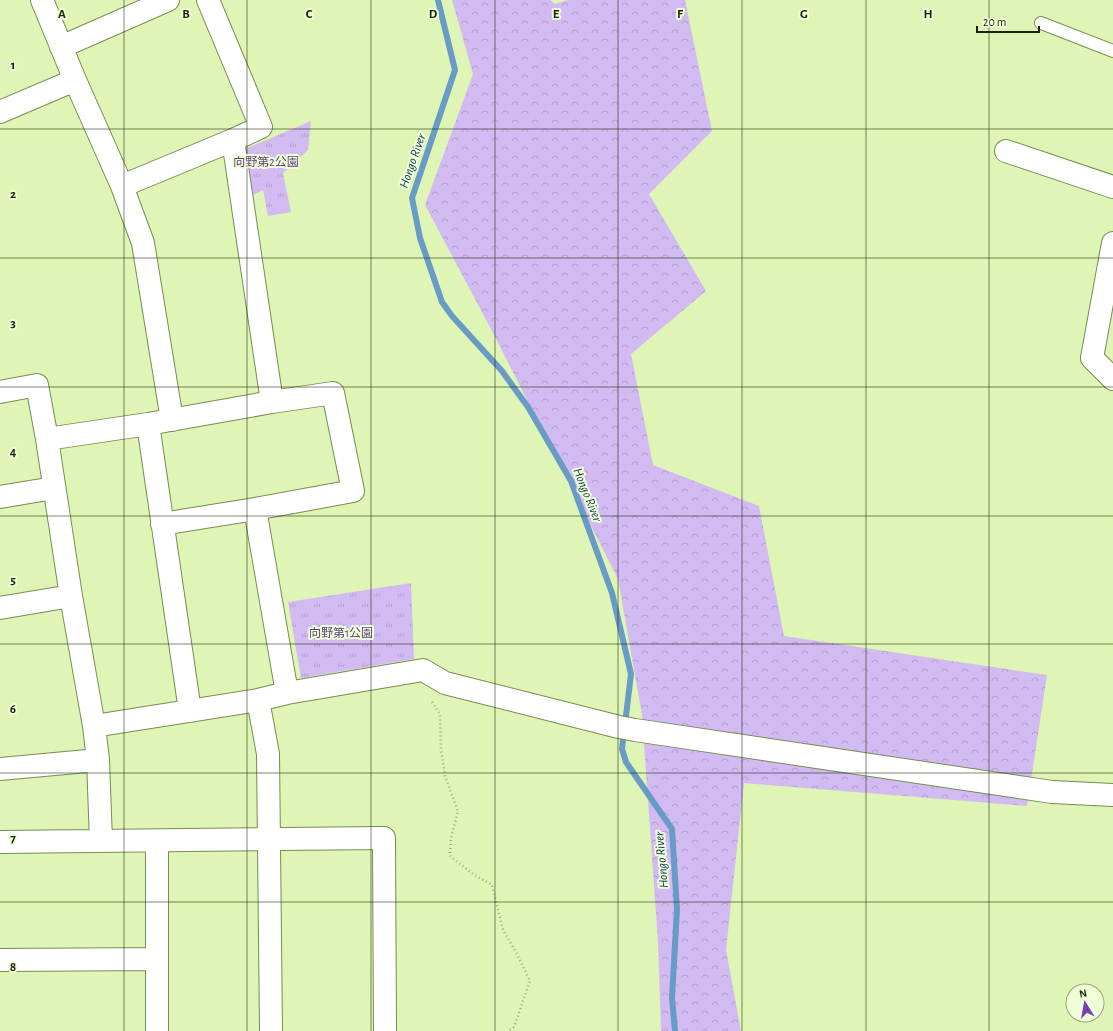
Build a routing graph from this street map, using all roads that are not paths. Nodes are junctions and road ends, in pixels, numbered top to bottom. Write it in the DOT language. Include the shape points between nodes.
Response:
graph roads {
  1 [pos="42,0"];
  2 [pos="168,0"];
  3 [pos="208,0"];
  4 [pos="1041,24"];
  5 [pos="61,47"];
  6 [pos="1113,51"];
  7 [pos="75,80"];
  8 [pos="0,112"];
  9 [pos="233,140"];
  10 [pos="1006,151"];
  11 [pos="122,186"];
  12 [pos="1113,187"];
  13 [pos="1113,243"];
  14 [pos="1113,379"];
  15 [pos="0,392"];
  16 [pos="272,402"];
  17 [pos="172,420"];
  18 [pos="148,424"];
  19 [pos="47,439"];
  20 [pos="54,488"];
  21 [pos="0,497"];
  22 [pos="255,509"];
  23 [pos="162,524"];
  24 [pos="71,596"];
  25 [pos="0,608"];
  26 [pos="287,693"];
  27 [pos="258,700"];
  28 [pos="190,711"];
  29 [pos="94,726"];
  30 [pos="98,760"];
  31 [pos="0,769"];
  32 [pos="1113,796"];
  33 [pos="269,839"];
  34 [pos="101,841"];
  35 [pos="157,841"];
  36 [pos="0,842"];
  37 [pos="157,959"];
  38 [pos="0,960"];
  39 [pos="157,1031"];
  40 [pos="271,1031"];
  41 [pos="385,1031"];
  1 -- 5 [label="street"];
  2 -- 5 [label="street"];
  3 -- 9 [label="street" via="261,127"];
  4 -- 6 [label="lane"];
  5 -- 7 [label="street"];
  7 -- 8 [label="street"];
  7 -- 11 [label="street"];
  9 -- 11 [label="street"];
  9 -- 16 [label="street"];
  10 -- 12 [label="street"];
  11 -- 17 [label="street" via="144,243"];
  13 -- 14 [label="street" via="1092,358"];
  15 -- 19 [label="street" via="37,385"];
  16 -- 17 [label="street"];
  16 -- 22 [label="street" via="333,393 353,491"];
  17 -- 18 [label="street"];
  18 -- 19 [label="street"];
  18 -- 23 [label="street"];
  19 -- 20 [label="street"];
  20 -- 21 [label="street"];
  20 -- 24 [label="street"];
  22 -- 23 [label="street"];
  22 -- 26 [label="street"];
  23 -- 28 [label="street"];
  24 -- 25 [label="street"];
  24 -- 29 [label="street"];
  26 -- 27 [label="street"];
  26 -- 32 [label="street" via="423,670 445,684 627,729 1052,792"];
  27 -- 28 [label="street"];
  27 -- 33 [label="street" via="268,754"];
  28 -- 29 [label="street"];
  29 -- 30 [label="street"];
  30 -- 31 [label="street"];
  30 -- 34 [label="street"];
  33 -- 35 [label="street"];
  33 -- 40 [label="street"];
  33 -- 41 [label="street" via="384,838"];
  34 -- 35 [label="street"];
  34 -- 36 [label="street"];
  35 -- 37 [label="street"];
  37 -- 38 [label="street"];
  37 -- 39 [label="street"];
}
